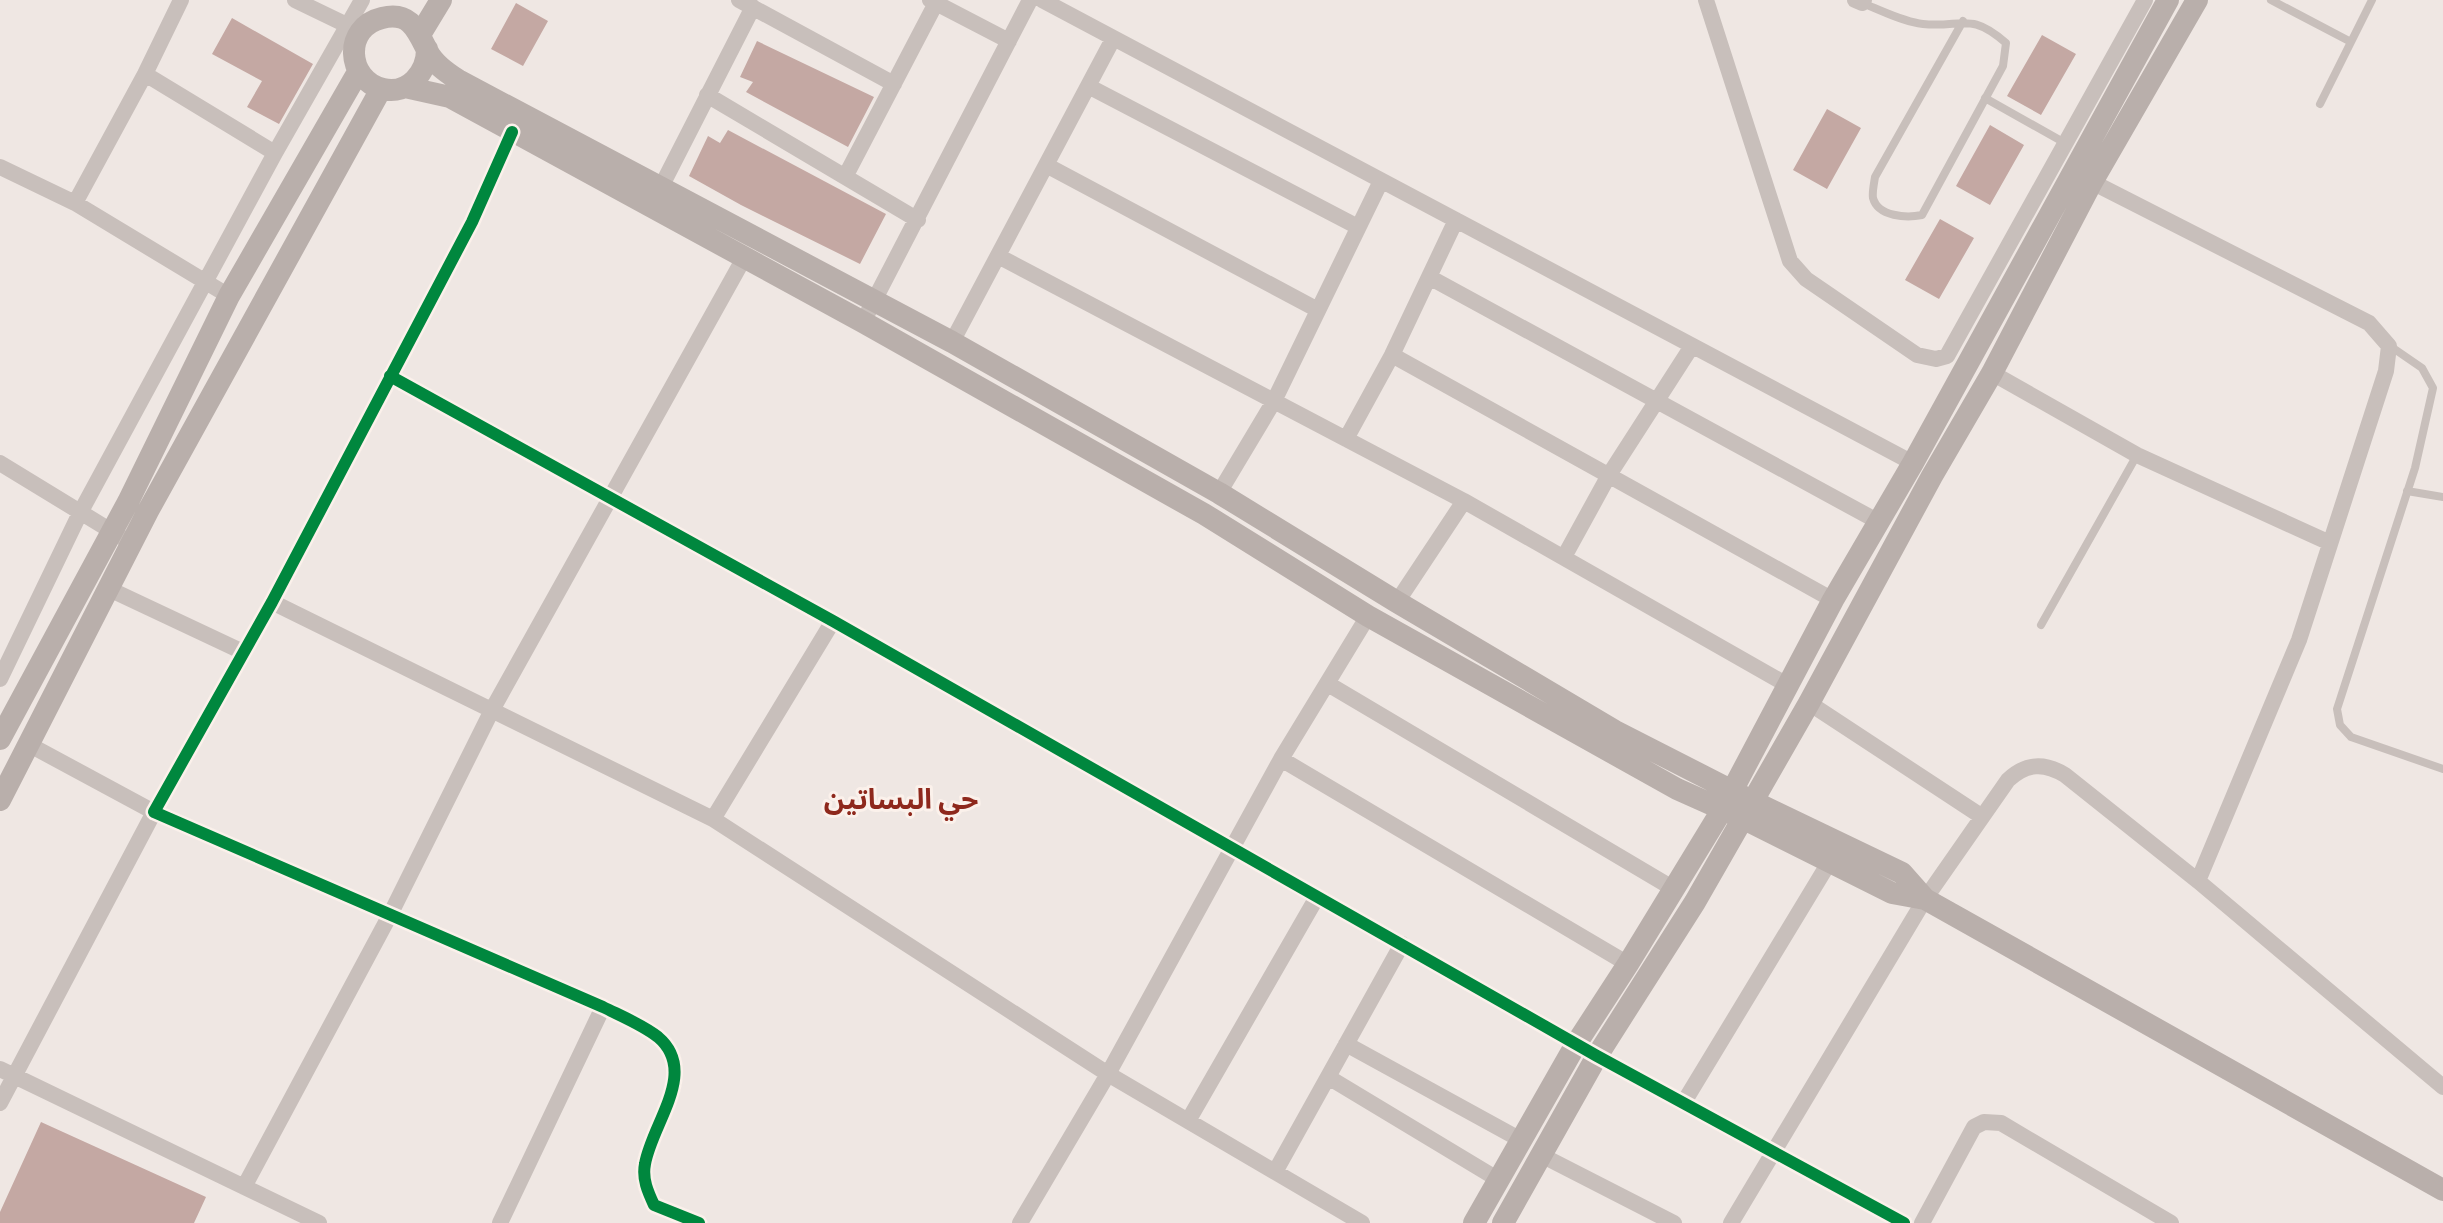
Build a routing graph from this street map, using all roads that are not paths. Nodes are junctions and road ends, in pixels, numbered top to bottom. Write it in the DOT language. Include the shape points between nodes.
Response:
graph roads {
  1 [pos="181,0"];
  2 [pos="295,0"];
  3 [pos="362,0"];
  4 [pos="441,0"];
  5 [pos="1030,0"];
  6 [pos="1042,0"];
  7 [pos="1706,0"];
  8 [pos="2124,0"];
  9 [pos="2168,0"];
  10 [pos="2197,0"];
  11 [pos="2271,0"];
  12 [pos="2372,0"];
  13 [pos="1861,1"];
  14 [pos="933,2"];
  15 [pos="746,4"];
  16 [pos="2143,5"];
  17 [pos="396,8"];
  18 [pos="1963,21"];
  19 [pos="353,29"];
  20 [pos="1113,39"];
  21 [pos="424,41"];
  22 [pos="1009,41"];
  23 [pos="2351,42"];
  24 [pos="358,72"];
  25 [pos="145,74"];
  26 [pos="894,84"];
  27 [pos="1088,86"];
  28 [pos="405,87"];
  29 [pos="381,89"];
  30 [pos="707,95"];
  31 [pos="1985,98"];
  32 [pos="2320,104"];
  33 [pos="512,132"];
  34 [pos="2065,143"];
  35 [pos="275,153"];
  36 [pos="1046,165"];
  37 [pos="0,167"];
  38 [pos="845,177"];
  39 [pos="1381,181"];
  40 [pos="2092,182"];
  41 [pos="660,189"];
  42 [pos="75,203"];
  43 [pos="918,220"];
  44 [pos="1456,220"];
  45 [pos="1358,227"];
  46 [pos="998,256"];
  47 [pos="744,258"];
  48 [pos="1429,277"];
  49 [pos="206,282"];
  50 [pos="229,296"];
  51 [pos="875,301"];
  52 [pos="1318,310"];
  53 [pos="863,322"];
  54 [pos="952,342"];
  55 [pos="1692,346"];
  56 [pos="2389,346"];
  57 [pos="1392,355"];
  58 [pos="1992,373"];
  59 [pos="390,376"];
  60 [pos="1274,401"];
  61 [pos="1658,402"];
  62 [pos="1346,439"];
  63 [pos="2137,455"];
  64 [pos="0,463"];
  65 [pos="1913,463"];
  66 [pos="1609,475"];
  67 [pos="2407,491"];
  68 [pos="1219,493"];
  69 [pos="611,497"];
  70 [pos="2443,497"];
  71 [pos="1464,501"];
  72 [pos="80,513"];
  73 [pos="1879,522"];
  74 [pos="111,532"];
  75 [pos="131,543"];
  76 [pos="2330,543"];
  77 [pos="1564,557"];
  78 [pos="107,588"];
  79 [pos="1833,600"];
  80 [pos="272,602"];
  81 [pos="1397,602"];
  82 [pos="1368,616"];
  83 [pos="833,621"];
  84 [pos="2041,625"];
  85 [pos="243,652"];
  86 [pos="0,679"];
  87 [pos="1328,684"];
  88 [pos="1789,686"];
  89 [pos="1809,703"];
  90 [pos="7,709"];
  91 [pos="492,710"];
  92 [pos="0,739"];
  93 [pos="28,744"];
  94 [pos="1281,759"];
  95 [pos="2443,769"];
  96 [pos="0,800"];
  97 [pos="1737,805"];
  98 [pos="154,812"];
  99 [pos="1981,816"];
  100 [pos="713,819"];
  101 [pos="1232,848"];
  102 [pos="1830,861"];
  103 [pos="2198,881"];
  104 [pos="1674,889"];
  105 [pos="1317,897"];
  106 [pos="1925,899"];
  107 [pos="391,913"];
  108 [pos="1402,944"];
  109 [pos="1628,964"];
  110 [pos="603,1007"];
  111 [pos="1346,1044"];
  112 [pos="1576,1044"];
  113 [pos="1597,1056"];
  114 [pos="7,1073"];
  115 [pos="1108,1074"];
  116 [pos="1328,1077"];
  117 [pos="2443,1087"];
  118 [pos="1684,1102"];
  119 [pos="0,1103"];
  120 [pos="1188,1121"];
  121 [pos="1521,1140"];
  122 [pos="1775,1151"];
  123 [pos="1541,1155"];
  124 [pos="1275,1172"];
  125 [pos="1499,1180"];
  126 [pos="244,1187"];
  127 [pos="2443,1190"];
  128 [pos="319,1223"];
  129 [pos="500,1223"];
  130 [pos="699,1223"];
  131 [pos="1020,1223"];
  132 [pos="1362,1223"];
  133 [pos="1474,1223"];
  134 [pos="1503,1223"];
  135 [pos="1674,1223"];
  136 [pos="1731,1223"];
  137 [pos="1904,1223"];
  138 [pos="1922,1223"];
  139 [pos="2171,1223"];
  1 -- 25 [label="street"];
  2 -- 19 [label="street"];
  3 -- 19 [label="street"];
  4 -- 21 [label="main road"];
  5 -- 22 [label="street"];
  6 -- 20 [label="street"];
  7 -- 34 [label="street" via="1790,261 1806,279 1917,355 1947,356"];
  8 -- 16 [label="street"];
  9 -- 65 [label="main road"];
  10 -- 40 [label="main road"];
  11 -- 23 [label="lane"];
  12 -- 23 [label="lane"];
  13 -- 18 [label="lane" via="1922,24"];
  14 -- 22 [label="street"];
  14 -- 26 [label="street"];
  15 -- 26 [label="street"];
  15 -- 30 [label="street"];
  16 -- 34 [label="street"];
  17 -- 19 [label="main road"];
  17 -- 21 [label="main road"];
  18 -- 31 [label="lane" via="1990,28 2006,43 2003,66"];
  18 -- 31 [label="lane" via="1875,177 1872,196 1877,205 1895,216 1922,215"];
  19 -- 24 [label="main road"];
  19 -- 35 [label="street"];
  20 -- 27 [label="street"];
  20 -- 39 [label="street"];
  21 -- 28 [label="main road" via="427,58 419,76"];
  21 -- 41 [label="main road" via="458,80"];
  22 -- 43 [label="street"];
  23 -- 32 [label="lane"];
  24 -- 29 [label="main road"];
  24 -- 50 [label="main road"];
  25 -- 35 [label="street"];
  25 -- 42 [label="street"];
  26 -- 38 [label="street"];
  27 -- 36 [label="street"];
  27 -- 45 [label="street"];
  28 -- 29 [label="main road"];
  28 -- 33 [label="main road" via="450,97"];
  29 -- 75 [label="main road"];
  30 -- 38 [label="street"];
  30 -- 41 [label="street"];
  31 -- 34 [label="lane"];
  33 -- 47 [label="main road"];
  33 -- 59 [label="street" via="472,222"];
  35 -- 49 [label="street"];
  36 -- 46 [label="street"];
  36 -- 52 [label="street"];
  37 -- 42 [label="street"];
  38 -- 43 [label="street"];
  39 -- 44 [label="street"];
  39 -- 45 [label="street"];
  40 -- 56 [label="street" via="2369,323"];
  40 -- 58 [label="main road"];
  41 -- 51 [label="main road"];
  42 -- 49 [label="street"];
  43 -- 51 [label="street"];
  44 -- 48 [label="street"];
  44 -- 55 [label="street"];
  45 -- 52 [label="street"];
  46 -- 54 [label="street"];
  46 -- 60 [label="street"];
  47 -- 53 [label="main road"];
  47 -- 69 [label="street"];
  48 -- 57 [label="street"];
  48 -- 61 [label="street"];
  49 -- 50 [label="street"];
  49 -- 72 [label="street"];
  50 -- 74 [label="main road"];
  51 -- 53 [label="street"];
  51 -- 54 [label="main road"];
  52 -- 60 [label="street"];
  53 -- 82 [label="main road" via="1204,514"];
  54 -- 68 [label="main road"];
  55 -- 61 [label="street"];
  55 -- 65 [label="street"];
  56 -- 67 [label="lane" via="2422,368 2433,388"];
  56 -- 76 [label="street" via="2386,371"];
  57 -- 62 [label="street"];
  57 -- 66 [label="street"];
  58 -- 63 [label="street"];
  58 -- 89 [label="main road"];
  59 -- 69 [label="street"];
  59 -- 80 [label="street"];
  60 -- 62 [label="street"];
  60 -- 68 [label="street"];
  61 -- 66 [label="street"];
  61 -- 73 [label="street"];
  62 -- 71 [label="street"];
  63 -- 76 [label="street"];
  63 -- 84 [label="lane"];
  64 -- 72 [label="street"];
  65 -- 73 [label="main road"];
  66 -- 77 [label="street"];
  66 -- 79 [label="street"];
  67 -- 70 [label="lane"];
  67 -- 95 [label="lane" via="2337,709 2340,725 2351,737"];
  68 -- 81 [label="main road"];
  69 -- 83 [label="street"];
  69 -- 91 [label="street"];
  71 -- 77 [label="street"];
  71 -- 81 [label="street"];
  72 -- 74 [label="street"];
  72 -- 86 [label="street"];
  73 -- 79 [label="main road"];
  74 -- 75 [label="street"];
  74 -- 90 [label="main road"];
  75 -- 78 [label="main road"];
  76 -- 103 [label="street" via="2299,640"];
  77 -- 88 [label="street"];
  78 -- 85 [label="street"];
  78 -- 93 [label="main road"];
  79 -- 88 [label="main road"];
  80 -- 85 [label="street"];
  80 -- 91 [label="street"];
  81 -- 97 [label="main road"];
  82 -- 87 [label="street"];
  82 -- 97 [label="main road" via="1677,789"];
  83 -- 100 [label="street"];
  83 -- 101 [label="street"];
  85 -- 98 [label="street"];
  87 -- 94 [label="street"];
  87 -- 104 [label="street"];
  88 -- 97 [label="main road"];
  89 -- 97 [label="main road"];
  89 -- 99 [label="street"];
  90 -- 92 [label="main road"];
  91 -- 100 [label="street"];
  91 -- 107 [label="street"];
  93 -- 96 [label="main road"];
  93 -- 98 [label="street"];
  94 -- 101 [label="street"];
  94 -- 109 [label="street"];
  97 -- 102 [label="main road"];
  97 -- 104 [label="main road"];
  97 -- 106 [label="main road" via="1902,873"];
  97 -- 113 [label="main road" via="1695,902"];
  98 -- 107 [label="street"];
  98 -- 114 [label="street"];
  99 -- 103 [label="street" via="2017,771 2029,766 2054,768"];
  99 -- 106 [label="street"];
  100 -- 115 [label="street"];
  101 -- 105 [label="street"];
  101 -- 115 [label="street"];
  102 -- 106 [label="main road" via="1892,893"];
  102 -- 118 [label="street"];
  103 -- 117 [label="street"];
  104 -- 109 [label="main road"];
  105 -- 108 [label="street"];
  105 -- 120 [label="street"];
  106 -- 122 [label="street"];
  106 -- 127 [label="main road"];
  107 -- 110 [label="street"];
  107 -- 126 [label="street"];
  108 -- 111 [label="street"];
  108 -- 112 [label="street"];
  109 -- 112 [label="main road"];
  110 -- 129 [label="street"];
  110 -- 130 [label="street" via="657,1036 672,1053 677,1069 644,1164 646,1189 654,1205"];
  111 -- 116 [label="street"];
  111 -- 121 [label="street"];
  112 -- 113 [label="street"];
  112 -- 121 [label="main road"];
  113 -- 118 [label="street"];
  113 -- 123 [label="main road"];
  114 -- 119 [label="street"];
  114 -- 126 [label="street"];
  115 -- 120 [label="street"];
  115 -- 131 [label="street"];
  116 -- 124 [label="street"];
  116 -- 125 [label="street"];
  118 -- 122 [label="street"];
  120 -- 124 [label="street"];
  121 -- 125 [label="main road"];
  122 -- 136 [label="street"];
  122 -- 137 [label="street"];
  123 -- 134 [label="main road"];
  123 -- 135 [label="street"];
  124 -- 132 [label="street"];
  125 -- 133 [label="main road"];
  126 -- 128 [label="street"];
  138 -- 139 [label="street" via="1974,1127 1984,1122 2001,1123"];
}
